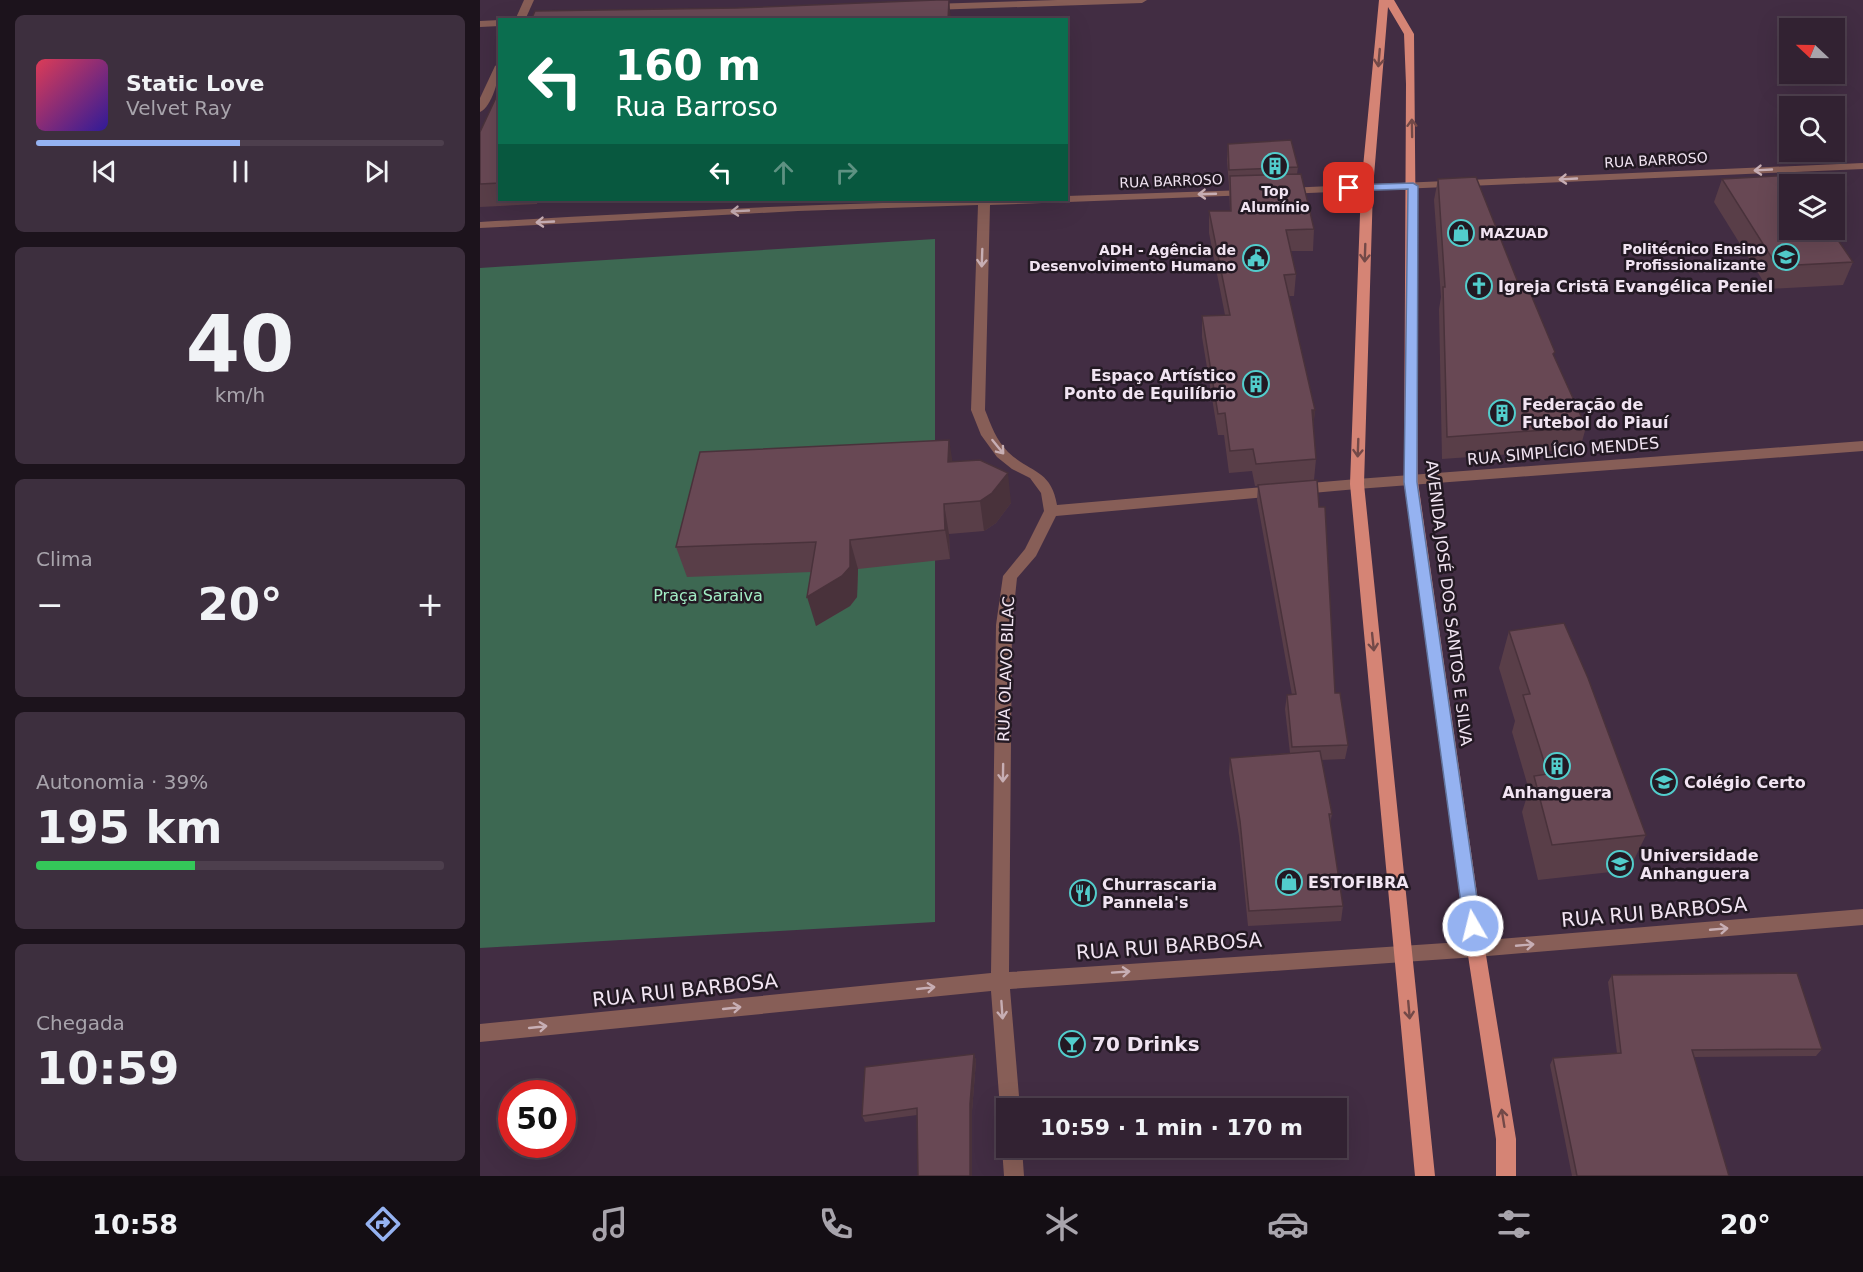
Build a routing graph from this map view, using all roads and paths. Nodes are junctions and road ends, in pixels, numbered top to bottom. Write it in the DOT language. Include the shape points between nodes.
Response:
graph roads {
  1 [pos="529,0"];
  2 [pos="1142,0"];
  3 [pos="1384,0"];
  4 [pos="1389,0"];
  5 [pos="975,3"];
  6 [pos="921,7"];
  7 [pos="521,18"];
  8 [pos="976,18"];
  9 [pos="498,23"];
  10 [pos="480,24"];
  11 [pos="498,70"];
  12 [pos="480,109"];
  13 [pos="1863,166"];
  14 [pos="1413,186"];
  15 [pos="1367,188"];
  16 [pos="1068,198"];
  17 [pos="984,201"];
  18 [pos="480,225"];
  19 [pos="1863,446"];
  20 [pos="1411,482"];
  21 [pos="1357,484"];
  22 [pos="1051,511"];
  23 [pos="1863,917"];
  24 [pos="1476,950"];
  25 [pos="1403,952"];
  26 [pos="1000,981"];
  27 [pos="480,1033"];
  28 [pos="1009,1098"];
  29 [pos="1013,1158"];
  30 [pos="1014,1176"];
  31 [pos="1425,1176"];
  32 [pos="1506,1176"];
  1 -- 7 [label="street"];
  2 -- 5 [label="street"];
  3 -- 15 [label="main road, one-way"];
  14 -- 4 [label="main road, AVENIDA JOSÉ DOS SANTOS E SILVA, one-way" via="1409,34"];
  5 -- 6 [label="street"];
  5 -- 8 [label="street"];
  9 -- 10 [label="street"];
  11 -- 12 [label="street"];
  13 -- 14 [label="street, RUA BARROSO, one-way"];
  14 -- 15 [label="street, RUA BARROSO"];
  14 -- 20 [label="main road, AVENIDA JOSÉ DOS SANTOS E SILVA"];
  15 -- 16 [label="street, RUA BARROSO, one-way"];
  15 -- 21 [label="main road, one-way"];
  17 -- 18 [label="street, RUA BARROSO, one-way"];
  17 -- 22 [label="street, one-way" via="978,410 988,435 1002,454 1035,475 1048,492"];
  19 -- 20 [label="street, RUA SIMPLÍCIO MENDES"];
  20 -- 21 [label="street, RUA SIMPLÍCIO MENDES"];
  20 -- 24 [label="main road, AVENIDA JOSÉ DOS SANTOS E SILVA"];
  21 -- 22 [label="street, RUA SIMPLÍCIO MENDES"];
  21 -- 25 [label="main road, one-way"];
  22 -- 26 [label="street, RUA OLAVO BILAC, one-way" via="1031,552 1010,576 1006,606"];
  24 -- 23 [label="street, RUA RUI BARBOSA, one-way"];
  24 -- 25 [label="street, RUA RUI BARBOSA"];
  32 -- 24 [label="main road, AVENIDA JOSÉ DOS SANTOS E SILVA, one-way" via="1506,1139"];
  26 -- 25 [label="street, RUA RUI BARBOSA, one-way"];
  25 -- 31 [label="main road, one-way"];
  27 -- 26 [label="street, RUA RUI BARBOSA, one-way"];
  26 -- 28 [label="street, RUA OLAVO BILAC, one-way"];
  29 -- 30 [label="street"];
}
